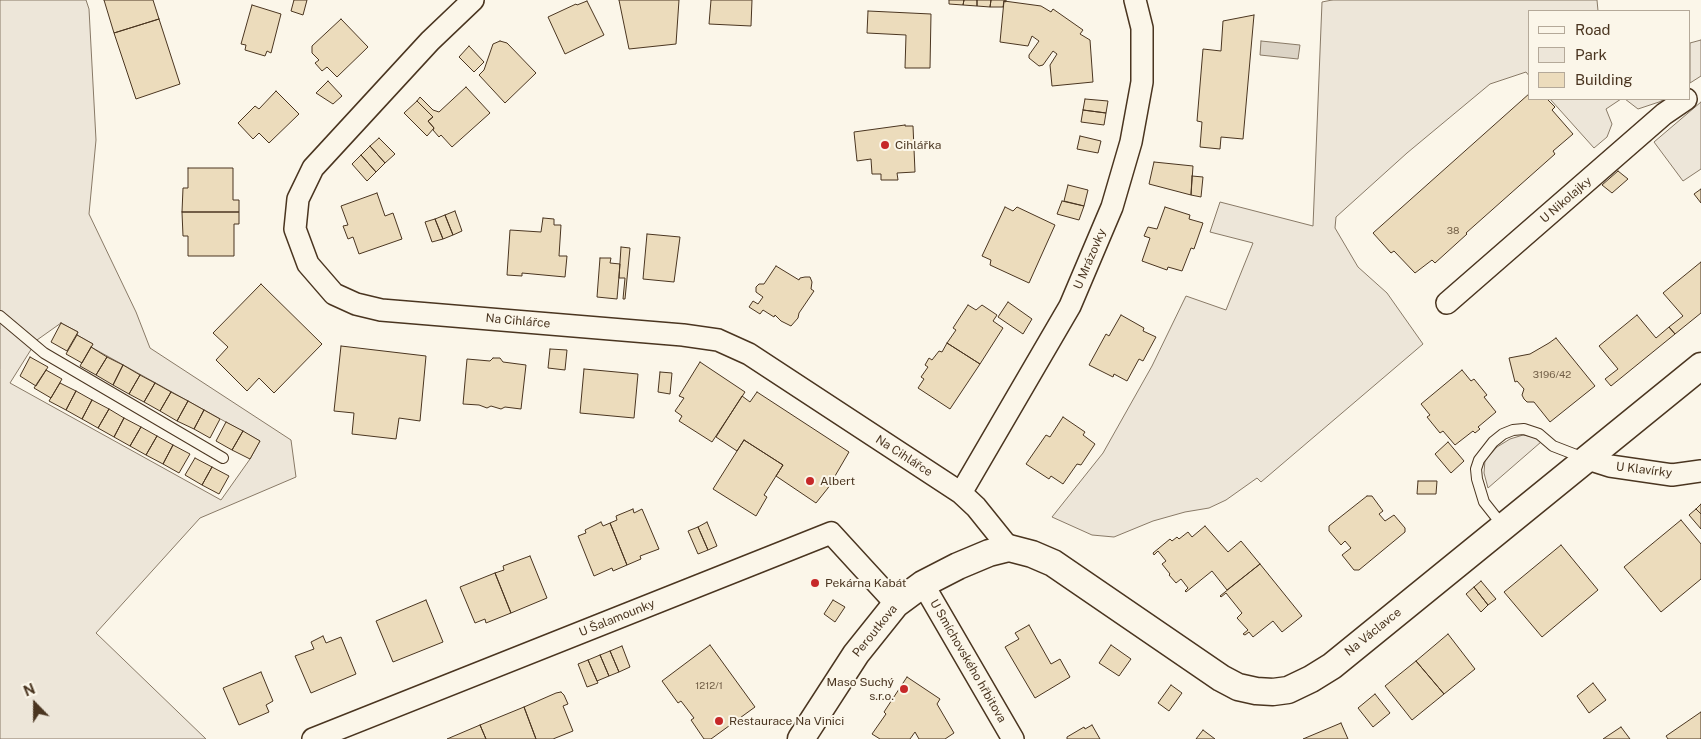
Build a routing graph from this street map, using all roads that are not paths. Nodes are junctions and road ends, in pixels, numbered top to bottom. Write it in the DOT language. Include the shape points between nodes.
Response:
graph roads {
  1 [pos="473,0"];
  2 [pos="1136,0"];
  3 [pos="1685,100"];
  4 [pos="1448,304"];
  5 [pos="0,316"];
  6 [pos="1701,366"];
  7 [pos="223,458"];
  8 [pos="1588,459"];
  9 [pos="1701,471"];
  10 [pos="961,493"];
  11 [pos="1503,526"];
  12 [pos="1009,548"];
  13 [pos="923,584"];
  14 [pos="896,604"];
  15 [pos="327,737"];
  16 [pos="801,739"];
  17 [pos="1012,739"];
  1 -- 10 [label="street, Na Cihlářce" via="430,41 313,168 298,199 295,229 308,264 334,294 381,310 718,340 749,354"];
  2 -- 10 [label="street, U Mrázovky" via="1142,28 1142,82 1131,142 1112,207 1070,306"];
  3 -- 4 [label="street, U Nikolajky" via="1664,114"];
  5 -- 7 [label="lane" via="44,353"];
  6 -- 8 [label="street, Na Václavce"];
  8 -- 9 [label="street, U Klavírky" via="1610,466 1672,475"];
  8 -- 11 [label="street, Na Václavce"];
  8 -- 11 [label="lane" via="1553,446 1539,434 1524,428 1508,432 1493,442 1479,460 1477,480 1484,502"];
  10 -- 12 [label="street, Na Cihlářce"];
  11 -- 12 [label="street, Na Václavce" via="1332,666 1311,680 1288,690 1273,692 1256,692 1221,678 1054,563"];
  12 -- 13 [label="street, Peroutkova" via="989,553"];
  13 -- 14 [label="street, Peroutkova"];
  13 -- 17 [label="street, U Smíchovského hřbitova"];
  14 -- 15 [label="street, U Šalamounky" via="832,533"];
  14 -- 16 [label="street, Peroutkova" via="856,654"];
}
